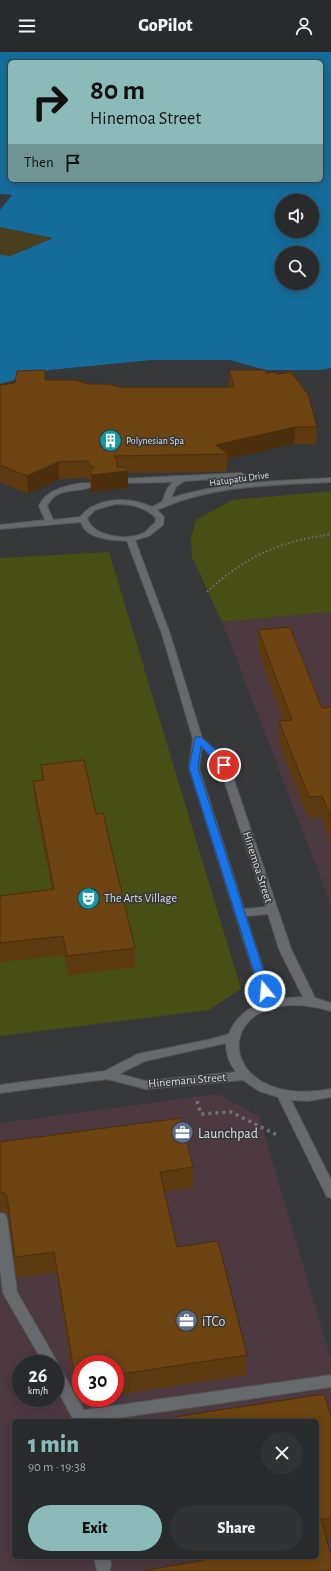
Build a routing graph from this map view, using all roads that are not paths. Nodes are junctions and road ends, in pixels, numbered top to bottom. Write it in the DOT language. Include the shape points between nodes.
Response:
graph roads {
  1 [pos="241,475"];
  2 [pos="182,479"];
  3 [pos="331,480"];
  4 [pos="121,481"];
  5 [pos="153,481"];
  6 [pos="90,485"];
  7 [pos="166,502"];
  8 [pos="153,509"];
  9 [pos="83,520"];
  10 [pos="50,522"];
  11 [pos="0,527"];
  12 [pos="130,538"];
  13 [pos="198,739"];
  14 [pos="272,910"];
  15 [pos="240,913"];
  16 [pos="311,1002"];
  17 [pos="269,1004"];
  18 [pos="331,1008"];
  19 [pos="232,1037"];
  20 [pos="107,1075"];
  21 [pos="245,1075"];
  22 [pos="0,1089"];
  23 [pos="331,1093"];
  24 [pos="282,1094"];
  25 [pos="331,1193"];
  26 [pos="0,1218"];
  27 [pos="46,1355"];
  28 [pos="331,1380"];
  29 [pos="64,1388"];
  30 [pos="81,1419"];
  1 -- 2 [label="street"];
  2 -- 5 [label="street"];
  2 -- 7 [label="street" via="175,482"];
  3 -- 7 [label="street, Hatupatu Drive" via="239,487"];
  4 -- 5 [label="street"];
  5 -- 7 [label="street" via="161,484"];
  6 -- 10 [label="street" via="66,489 48,498 43,506"];
  7 -- 8 [label="street, Hatupatu Drive"];
  8 -- 9 [label="street" via="139,504 114,502 92,508"];
  8 -- 12 [label="street" via="160,517 160,523 141,536"];
  9 -- 10 [label="street"];
  9 -- 12 [label="street" via="84,525 96,534"];
  10 -- 11 [label="street"];
  12 -- 13 [label="street" via="166,634"];
  13 -- 14 [label="street, Hinemoa Street" via="224,765"];
  13 -- 15 [label="street" via="194,768"];
  14 -- 15 [label="street"];
  14 -- 16 [label="street, Hinemoa Street" via="285,949"];
  15 -- 17 [label="street"];
  16 -- 17 [label="street" via="282,1001"];
  16 -- 18 [label="street"];
  17 -- 19 [label="street" via="245,1017"];
  19 -- 20 [label="street, Hinemaru Street" via="142,1058"];
  19 -- 21 [label="street" via="231,1050"];
  20 -- 21 [label="street, Hinemaru Street" via="146,1085"];
  20 -- 22 [label="street, Hinemaru Street"];
  21 -- 24 [label="street" via="261,1087"];
  23 -- 24 [label="street" via="298,1097"];
  24 -- 25 [label="street"];
  26 -- 27 [label="street" via="10,1293"];
  28 -- 30 [label="street"];
  29 -- 30 [label="street"];
}
